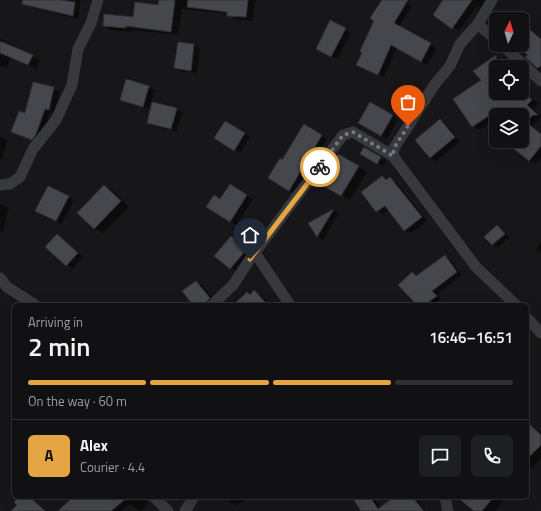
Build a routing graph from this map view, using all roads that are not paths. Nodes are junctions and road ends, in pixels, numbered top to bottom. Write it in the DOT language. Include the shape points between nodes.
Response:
graph roads {
  1 [pos="98,0"];
  2 [pos="492,0"];
  3 [pos="478,24"];
  4 [pos="489,34"];
  5 [pos="510,52"];
  6 [pos="541,81"];
  7 [pos="393,156"];
  8 [pos="0,185"];
  9 [pos="255,253"];
  10 [pos="0,278"];
  11 [pos="32,303"];
  12 [pos="214,303"];
  13 [pos="289,303"];
  14 [pos="514,303"];
  15 [pos="529,320"];
  16 [pos="541,333"];
  17 [pos="156,499"];
  18 [pos="193,499"];
  19 [pos="445,499"];
  20 [pos="166,511"];
  21 [pos="185,511"];
  22 [pos="448,511"];
  1 -- 8 [label="street" via="91,23 78,49 72,85 56,120 33,149 20,177 10,184"];
  2 -- 3 [label="street"];
  3 -- 4 [label="street"];
  3 -- 7 [label="street" via="460,44 450,66 435,84 394,148"];
  5 -- 6 [label="street"];
  7 -- 9 [label="street" via="353,132 343,135"];
  7 -- 14 [label="street" via="476,267"];
  9 -- 12 [label="street" via="233,285"];
  9 -- 13 [label="street"];
  10 -- 11 [label="street" via="7,287"];
  15 -- 16 [label="street"];
  17 -- 20 [label="street"];
  18 -- 21 [label="street"];
  19 -- 22 [label="street"];
}
